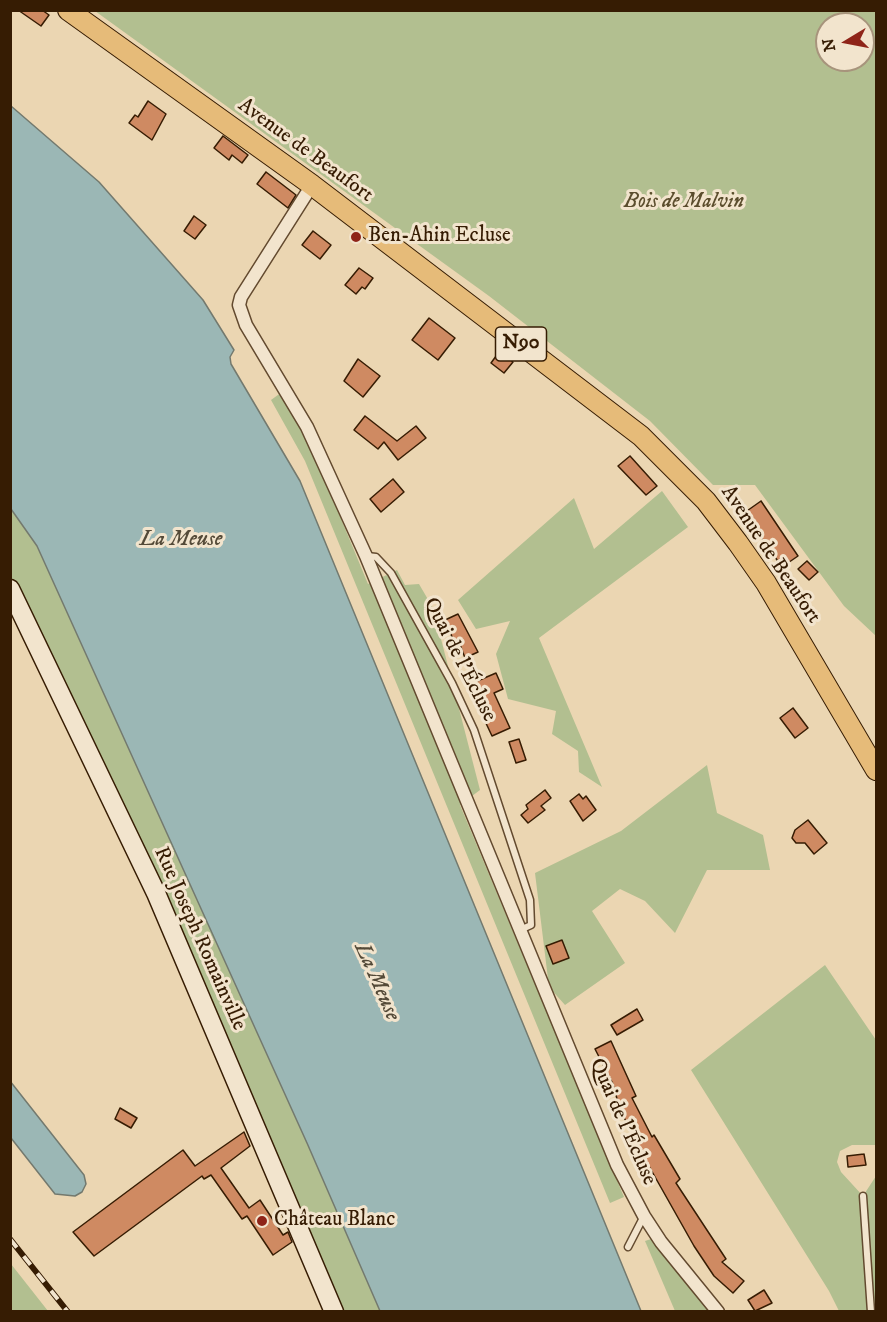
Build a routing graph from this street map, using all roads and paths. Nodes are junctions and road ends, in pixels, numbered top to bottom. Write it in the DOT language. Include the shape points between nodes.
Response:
graph roads {
  1 [pos="68,10"];
  2 [pos="312,185"];
  3 [pos="366,555"];
  4 [pos="10,589"];
  5 [pos="876,770"];
  6 [pos="520,930"];
  7 [pos="863,1196"];
  8 [pos="644,1216"];
  9 [pos="628,1247"];
  10 [pos="334,1311"];
  11 [pos="718,1311"];
  12 [pos="871,1311"];
  1 -- 2 [label="main road, Avenue de Beaufort / N90"];
  2 -- 3 [label="street, Quai de l'Écluse" via="239,305 246,325 307,427"];
  2 -- 5 [label="main road, Avenue de Beaufort / N90" via="641,436 700,494 766,583"];
  3 -- 6 [label="street, Quai de l'Écluse"];
  3 -- 6 [label="lane, Quai de l'Écluse" via="376,557 391,573 474,730 530,900 531,925"];
  4 -- 10 [label="street, Rue Joseph Romainville" via="156,894"];
  6 -- 8 [label="street, Quai de l'Écluse" via="617,1165"];
  7 -- 12 [label="lane"];
  8 -- 9 [label="lane"];
  8 -- 11 [label="street, Quai de l'Écluse" via="683,1271"];
}
